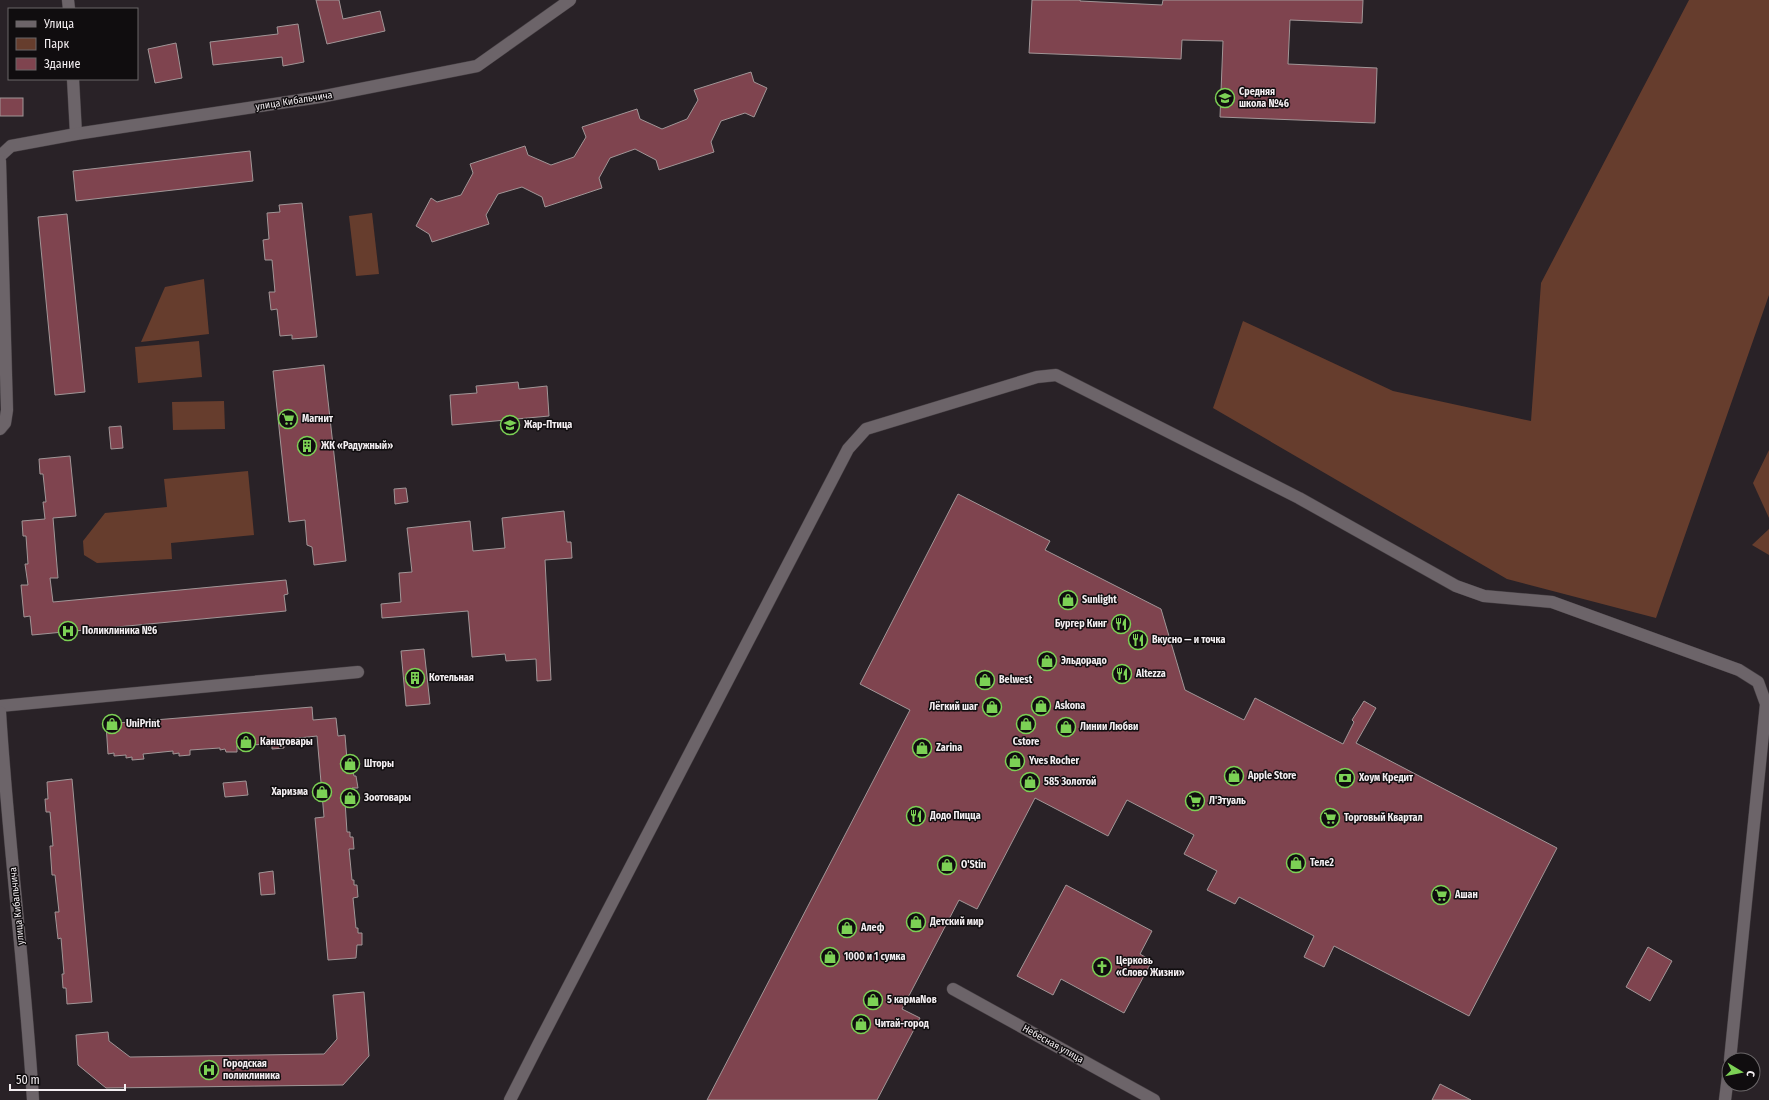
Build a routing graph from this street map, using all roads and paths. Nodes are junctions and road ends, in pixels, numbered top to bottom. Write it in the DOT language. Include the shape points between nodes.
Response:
graph roads {
  1 [pos="570,0"];
  2 [pos="73,80"];
  3 [pos="76,134"];
  4 [pos="0,156"];
  5 [pos="0,161"];
  6 [pos="3,347"];
  7 [pos="0,429"];
  8 [pos="358,672"];
  9 [pos="0,706"];
  10 [pos="0,712"];
  11 [pos="0,724"];
  12 [pos="953,989"];
  13 [pos="1731,1052"];
  14 [pos="33,1100"];
  15 [pos="510,1100"];
  16 [pos="1154,1100"];
  1 -- 3 [label="street, улица Кибальчича" via="477,66 320,97"];
  2 -- 3 [label="street"];
  3 -- 4 [label="street, улица Кибальчича" via="11,146"];
  5 -- 6 [label="street"];
  6 -- 7 [label="street" via="7,410 5,423"];
  8 -- 9 [label="street"];
  10 -- 11 [label="street, улица Кибальчича"];
  11 -- 14 [label="street, улица Кибальчича"];
  12 -- 16 [label="street, Небесная улица"];
  13 -- 15 [label="street" via="1766,704 1758,682 1739,670 1552,602 1484,596 1456,586 1299,498 1056,375 1037,377 866,429 848,449"];
}
